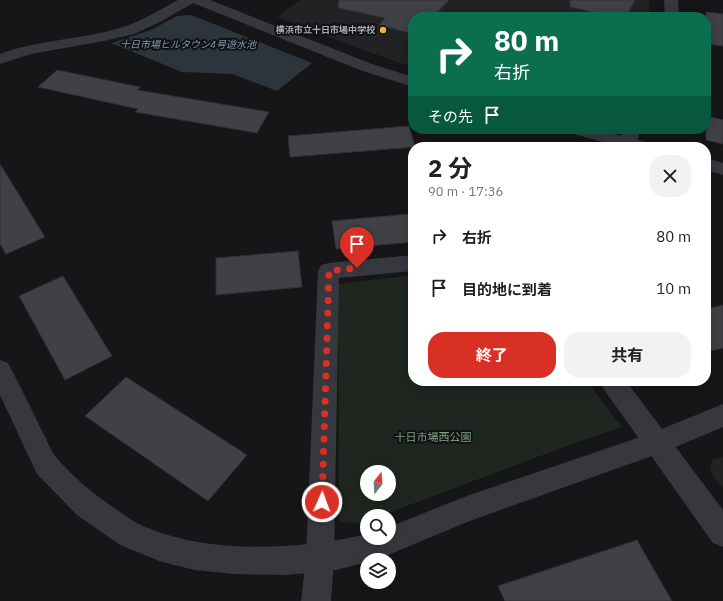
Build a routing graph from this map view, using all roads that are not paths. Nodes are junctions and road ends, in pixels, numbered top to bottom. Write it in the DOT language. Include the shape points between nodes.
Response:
graph roads {
  1 [pos="188,0"];
  2 [pos="197,0"];
  3 [pos="670,0"];
  4 [pos="671,12"];
  5 [pos="0,59"];
  6 [pos="408,80"];
  7 [pos="598,134"];
  8 [pos="632,142"];
  9 [pos="711,165"];
  10 [pos="723,169"];
  11 [pos="408,263"];
  12 [pos="0,370"];
  13 [pos="616,386"];
  14 [pos="723,415"];
  15 [pos="657,443"];
  16 [pos="723,533"];
  17 [pos="320,558"];
  18 [pos="316,601"];
  1 -- 5 [label="street" via="141,26 121,33 34,48"];
  2 -- 6 [label="street" via="366,67"];
  3 -- 4 [label="street"];
  7 -- 8 [label="street"];
  9 -- 10 [label="street"];
  11 -- 17 [label="street" via="329,271"];
  12 -- 17 [label="street" via="46,465 87,506 130,535 162,548 195,556 284,561"];
  13 -- 15 [label="street"];
  14 -- 15 [label="street"];
  15 -- 16 [label="street"];
  15 -- 17 [label="street" via="464,510 376,546"];
  17 -- 18 [label="street"];
}
